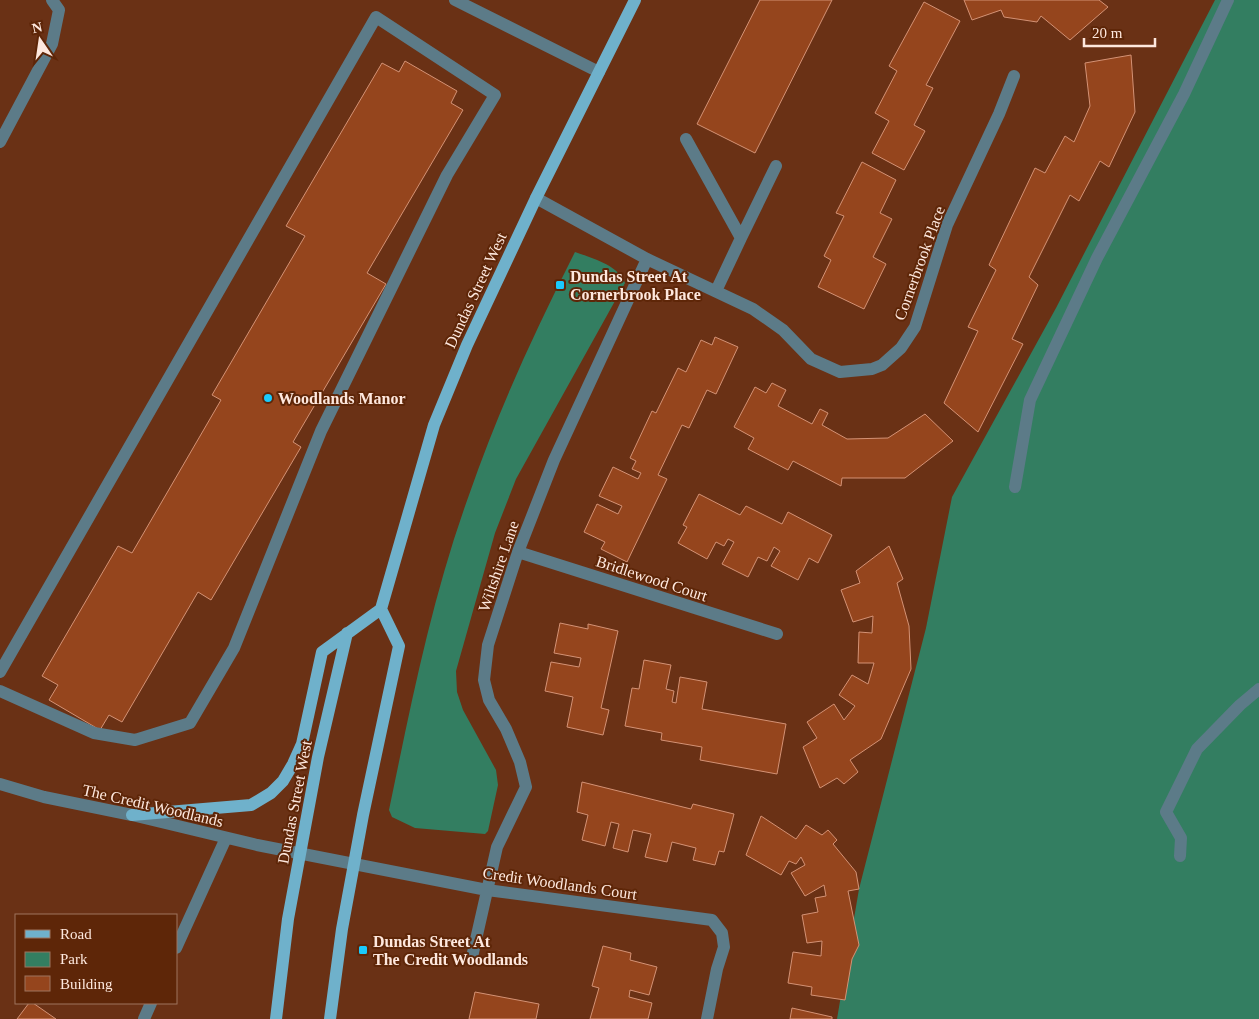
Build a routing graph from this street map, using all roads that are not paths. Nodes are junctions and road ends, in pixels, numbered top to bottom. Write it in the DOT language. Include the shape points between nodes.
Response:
graph roads {
  1 [pos="52,0"];
  2 [pos="454,0"];
  3 [pos="635,0"];
  4 [pos="1228,0"];
  5 [pos="599,72"];
  6 [pos="1014,76"];
  7 [pos="686,139"];
  8 [pos="0,142"];
  9 [pos="776,166"];
  10 [pos="536,198"];
  11 [pos="741,238"];
  12 [pos="648,259"];
  13 [pos="716,291"];
  14 [pos="1014,486"];
  15 [pos="518,552"];
  16 [pos="381,609"];
  17 [pos="346,634"];
  18 [pos="777,634"];
  19 [pos="0,672"];
  20 [pos="1259,689"];
  21 [pos="0,691"];
  22 [pos="0,784"];
  23 [pos="132,815"];
  24 [pos="226,838"];
  25 [pos="300,854"];
  26 [pos="1180,856"];
  27 [pos="354,864"];
  28 [pos="487,890"];
  29 [pos="178,944"];
  30 [pos="472,957"];
  31 [pos="151,1004"];
  32 [pos="144,1019"];
  33 [pos="276,1019"];
  34 [pos="330,1019"];
  35 [pos="706,1019"];
  1 -- 8 [label="street" via="59,10 52,44"];
  2 -- 5 [label="street"];
  3 -- 5 [label="main road, Dundas Street West"];
  4 -- 14 [label="street" via="1184,94 1097,258 1030,400"];
  5 -- 10 [label="main road, Dundas Street West"];
  6 -- 13 [label="street, Cornerbrook Place" via="947,225 914,327 901,348 882,365 840,372 811,359 783,330 753,309"];
  7 -- 11 [label="street"];
  9 -- 11 [label="street"];
  10 -- 12 [label="street, Cornerbrook Place"];
  10 -- 16 [label="main road, Dundas Street West" via="434,424"];
  11 -- 13 [label="street"];
  12 -- 13 [label="street, Cornerbrook Place"];
  12 -- 15 [label="street, Wiltshire Lane" via="554,460"];
  15 -- 18 [label="street, Bridlewood Court"];
  15 -- 28 [label="street, Wiltshire Lane" via="488,645 484,680 489,700 520,762 526,787 497,847"];
  16 -- 17 [label="main road"];
  16 -- 27 [label="main road" via="399,646"];
  17 -- 23 [label="main road" via="322,652 302,744 283,781 271,794 251,805"];
  17 -- 25 [label="main road, Dundas Street West"];
  19 -- 21 [label="street" via="376,17 495,95 447,175 325,422 234,648 190,723 134,740 94,733"];
  20 -- 26 [label="street" via="1197,749 1166,812 1181,838"];
  22 -- 23 [label="street, The Credit Woodlands" via="44,797"];
  23 -- 24 [label="street, The Credit Woodlands"];
  24 -- 25 [label="street, The Credit Woodlands"];
  24 -- 29 [label="street"];
  25 -- 27 [label="street, Credit Woodlands Court"];
  25 -- 33 [label="main road, Dundas Street West" via="288,919"];
  27 -- 28 [label="street, Credit Woodlands Court"];
  27 -- 34 [label="main road"];
  28 -- 30 [label="street, Wiltshire Lane"];
  28 -- 35 [label="street, Credit Woodlands Court" via="712,920 722,932 724,947"];
  31 -- 32 [label="street"];
}
